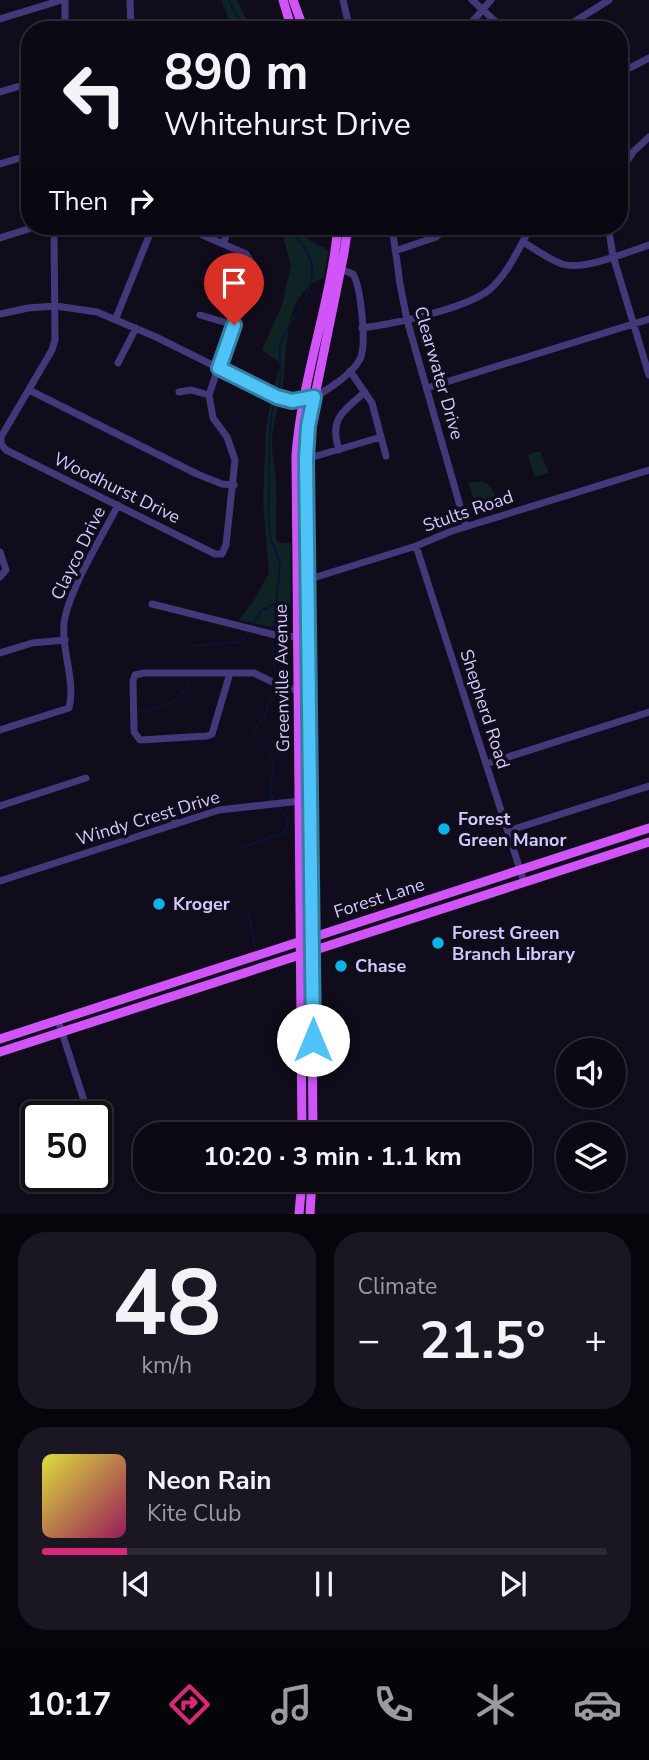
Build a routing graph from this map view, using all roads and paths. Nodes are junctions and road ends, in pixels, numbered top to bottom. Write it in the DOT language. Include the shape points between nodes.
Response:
graph roads {
  1 [pos="63,0"];
  2 [pos="130,0"];
  3 [pos="282,0"];
  4 [pos="293,0"];
  5 [pos="343,0"];
  6 [pos="472,0"];
  7 [pos="491,0"];
  8 [pos="609,0"];
  9 [pos="482,9"];
  10 [pos="0,19"];
  11 [pos="64,21"];
  12 [pos="131,21"];
  13 [pos="289,21"];
  14 [pos="301,21"];
  15 [pos="349,21"];
  16 [pos="472,21"];
  17 [pos="495,21"];
  18 [pos="575,21"];
  19 [pos="649,58"];
  20 [pos="628,69"];
  21 [pos="21,86"];
  22 [pos="0,92"];
  23 [pos="649,137"];
  24 [pos="21,158"];
  25 [pos="628,160"];
  26 [pos="0,164"];
  27 [pos="21,231"];
  28 [pos="54,235"];
  29 [pos="149,235"];
  30 [pos="202,235"];
  31 [pos="226,235"];
  32 [pos="338,235"];
  33 [pos="345,235"];
  34 [pos="393,235"];
  35 [pos="439,235"];
  36 [pos="526,235"];
  37 [pos="610,235"];
  38 [pos="0,237"];
  39 [pos="523,242"];
  40 [pos="223,244"];
  41 [pos="649,245"];
  42 [pos="395,251"];
  43 [pos="613,256"];
  44 [pos="336,267"];
  45 [pos="56,306"];
  46 [pos="0,314"];
  47 [pos="200,314"];
  48 [pos="116,318"];
  49 [pos="649,318"];
  50 [pos="407,320"];
  51 [pos="634,323"];
  52 [pos="234,325"];
  53 [pos="135,328"];
  54 [pos="362,328"];
  55 [pos="118,363"];
  56 [pos="219,368"];
  57 [pos="349,371"];
  58 [pos="649,375"];
  59 [pos="427,388"];
  60 [pos="29,390"];
  61 [pos="179,392"];
  62 [pos="365,392"];
  63 [pos="209,396"];
  64 [pos="314,397"];
  65 [pos="303,401"];
  66 [pos="381,437"];
  67 [pos="1,444"];
  68 [pos="339,450"];
  69 [pos="386,456"];
  70 [pos="306,459"];
  71 [pos="649,470"];
  72 [pos="234,485"];
  73 [pos="118,505"];
  74 [pos="466,527"];
  75 [pos="416,546"];
  76 [pos="0,552"];
  77 [pos="2,576"];
  78 [pos="302,581"];
  79 [pos="152,604"];
  80 [pos="298,637"];
  81 [pos="65,640"];
  82 [pos="0,653"];
  83 [pos="230,673"];
  84 [pos="304,690"];
  85 [pos="649,712"];
  86 [pos="0,730"];
  87 [pos="486,764"];
  88 [pos="86,778"];
  89 [pos="649,786"];
  90 [pos="304,800"];
  91 [pos="0,806"];
  92 [pos="169,806"];
  93 [pos="176,824"];
  94 [pos="649,828"];
  95 [pos="508,831"];
  96 [pos="649,842"];
  97 [pos="300,844"];
  98 [pos="573,852"];
  99 [pos="577,865"];
  100 [pos="520,870"];
  101 [pos="311,876"];
  102 [pos="0,881"];
  103 [pos="524,882"];
  104 [pos="438,896"];
  105 [pos="443,908"];
  106 [pos="373,917"];
  107 [pos="376,929"];
  108 [pos="312,937"];
  109 [pos="302,940"];
  110 [pos="313,950"];
  111 [pos="302,954"];
  112 [pos="230,964"];
  113 [pos="238,975"];
  114 [pos="173,983"];
  115 [pos="177,994"];
  116 [pos="121,999"];
  117 [pos="125,1011"];
  118 [pos="58,1020"];
  119 [pos="62,1031"];
  120 [pos="0,1039"];
  121 [pos="0,1052"];
  122 [pos="303,1061"];
  123 [pos="313,1061"];
  124 [pos="84,1101"];
  125 [pos="303,1113"];
  126 [pos="313,1114"];
  127 [pos="303,1122"];
  128 [pos="313,1122"];
  129 [pos="301,1192"];
  130 [pos="311,1192"];
  131 [pos="299,1214"];
  132 [pos="310,1214"];
  1 -- 10 [label="street"];
  1 -- 11 [label="street"];
  2 -- 12 [label="street"];
  3 -- 13 [label="main road"];
  4 -- 14 [label="main road"];
  5 -- 15 [label="street"];
  6 -- 9 [label="street"];
  7 -- 9 [label="street"];
  8 -- 18 [label="street"];
  9 -- 16 [label="street"];
  9 -- 17 [label="street"];
  19 -- 20 [label="street"];
  21 -- 22 [label="street"];
  23 -- 25 [label="street"];
  24 -- 26 [label="street"];
  27 -- 38 [label="street"];
  28 -- 45 [label="street"];
  29 -- 48 [label="street"];
  30 -- 40 [label="street"];
  31 -- 40 [label="street"];
  32 -- 44 [label="main road, Greenville Avenue"];
  33 -- 44 [label="main road, Greenville Avenue"];
  34 -- 42 [label="street, Clearwater Drive"];
  35 -- 42 [label="street"];
  36 -- 39 [label="street"];
  37 -- 43 [label="street"];
  39 -- 43 [label="street" via="571,266"];
  39 -- 50 [label="street" via="488,290"];
  40 -- 52 [label="street" via="246,254 253,265"];
  41 -- 43 [label="street"];
  42 -- 50 [label="street, Clearwater Drive"];
  43 -- 51 [label="street"];
  44 -- 54 [label="street" via="356,279"];
  44 -- 64 [label="main road, Greenville Avenue"];
  44 -- 65 [label="main road, Greenville Avenue"];
  45 -- 46 [label="street"];
  45 -- 48 [label="street"];
  45 -- 60 [label="street" via="55,340"];
  47 -- 52 [label="street"];
  48 -- 53 [label="street"];
  49 -- 51 [label="street"];
  50 -- 54 [label="street"];
  50 -- 59 [label="street, Clearwater Drive"];
  51 -- 58 [label="street"];
  51 -- 59 [label="street"];
  52 -- 56 [label="street"];
  53 -- 55 [label="street"];
  53 -- 56 [label="street"];
  54 -- 57 [label="street" via="360,360"];
  56 -- 63 [label="street"];
  56 -- 65 [label="street" via="277,397"];
  57 -- 62 [label="street"];
  57 -- 64 [label="street"];
  59 -- 74 [label="street, Clearwater Drive"];
  60 -- 67 [label="street"];
  60 -- 72 [label="street" via="197,474"];
  61 -- 63 [label="street" via="191,390"];
  62 -- 66 [label="street"];
  62 -- 68 [label="street" via="338,418 334,430"];
  63 -- 72 [label="street" via="213,418 235,460"];
  64 -- 65 [label="street"];
  64 -- 70 [label="main road, Greenville Avenue"];
  65 -- 78 [label="main road, Greenville Avenue" via="296,455"];
  66 -- 68 [label="street"];
  66 -- 69 [label="street"];
  67 -- 73 [label="street, Woodhurst Drive"];
  68 -- 70 [label="street"];
  70 -- 78 [label="main road, Greenville Avenue"];
  71 -- 74 [label="street, Stults Road"];
  72 -- 73 [label="street, Woodhurst Drive" via="222,554"];
  73 -- 81 [label="street, Clayco Drive" via="68,606"];
  74 -- 75 [label="street, Stults Road"];
  75 -- 78 [label="street, Stults Road"];
  75 -- 87 [label="street, Shepherd Road"];
  76 -- 77 [label="street" via="6,570"];
  78 -- 80 [label="main road, Greenville Avenue"];
  78 -- 84 [label="main road, Greenville Avenue"];
  79 -- 80 [label="street"];
  80 -- 84 [label="main road, Greenville Avenue"];
  81 -- 82 [label="street" via="41,641"];
  81 -- 86 [label="street, Clayco Drive" via="69,708"];
  83 -- 83 [label="street" via="135,675 136,738 168,740 212,734"];
  83 -- 84 [label="street" via="254,673 282,688"];
  84 -- 90 [label="main road, Greenville Avenue"];
  85 -- 87 [label="street"];
  87 -- 95 [label="street, Shepherd Road"];
  88 -- 91 [label="street"];
  89 -- 95 [label="street"];
  90 -- 93 [label="street, Windy Crest Drive" via="219,810"];
  90 -- 97 [label="main road, Greenville Avenue"];
  90 -- 101 [label="main road, Greenville Avenue"];
  92 -- 93 [label="street"];
  93 -- 102 [label="street, Windy Crest Drive"];
  94 -- 98 [label="main road, Forest Lane"];
  95 -- 100 [label="street, Shepherd Road"];
  96 -- 99 [label="main road, Forest Lane"];
  97 -- 101 [label="main road" via="305,847"];
  97 -- 109 [label="main road, Greenville Avenue"];
  98 -- 99 [label="main road"];
  98 -- 100 [label="main road, Forest Lane"];
  99 -- 103 [label="main road, Forest Lane"];
  100 -- 103 [label="street, Shepherd Road"];
  100 -- 104 [label="main road, Forest Lane"];
  101 -- 108 [label="main road, Greenville Avenue"];
  103 -- 105 [label="main road, Forest Lane"];
  104 -- 105 [label="main road"];
  104 -- 106 [label="main road, Forest Lane"];
  105 -- 107 [label="main road, Forest Lane"];
  106 -- 107 [label="main road"];
  106 -- 108 [label="main road, Forest Lane"];
  107 -- 110 [label="main road, Forest Lane"];
  108 -- 109 [label="main road, Forest Lane"];
  108 -- 110 [label="main road, Greenville Avenue"];
  109 -- 111 [label="main road, Greenville Avenue"];
  109 -- 112 [label="main road, Forest Lane"];
  110 -- 111 [label="main road, Forest Lane"];
  110 -- 123 [label="main road, Greenville Avenue"];
  111 -- 113 [label="main road, Forest Lane"];
  111 -- 122 [label="main road, Greenville Avenue"];
  112 -- 113 [label="main road"];
  112 -- 114 [label="main road, Forest Lane"];
  113 -- 115 [label="main road, Forest Lane"];
  114 -- 115 [label="main road"];
  114 -- 116 [label="main road, Forest Lane"];
  115 -- 117 [label="main road, Forest Lane"];
  116 -- 117 [label="main road"];
  116 -- 118 [label="main road, Forest Lane"];
  117 -- 119 [label="main road, Forest Lane"];
  118 -- 119 [label="street"];
  118 -- 120 [label="main road, Forest Lane"];
  119 -- 121 [label="main road, Forest Lane"];
  119 -- 124 [label="street"];
  122 -- 123 [label="main road"];
  122 -- 125 [label="main road, Greenville Avenue"];
  123 -- 126 [label="main road, Greenville Avenue"];
  125 -- 126 [label="main road"];
  125 -- 127 [label="main road, Greenville Avenue"];
  126 -- 128 [label="main road, Greenville Avenue"];
  129 -- 131 [label="main road"];
  130 -- 132 [label="main road"];
}
